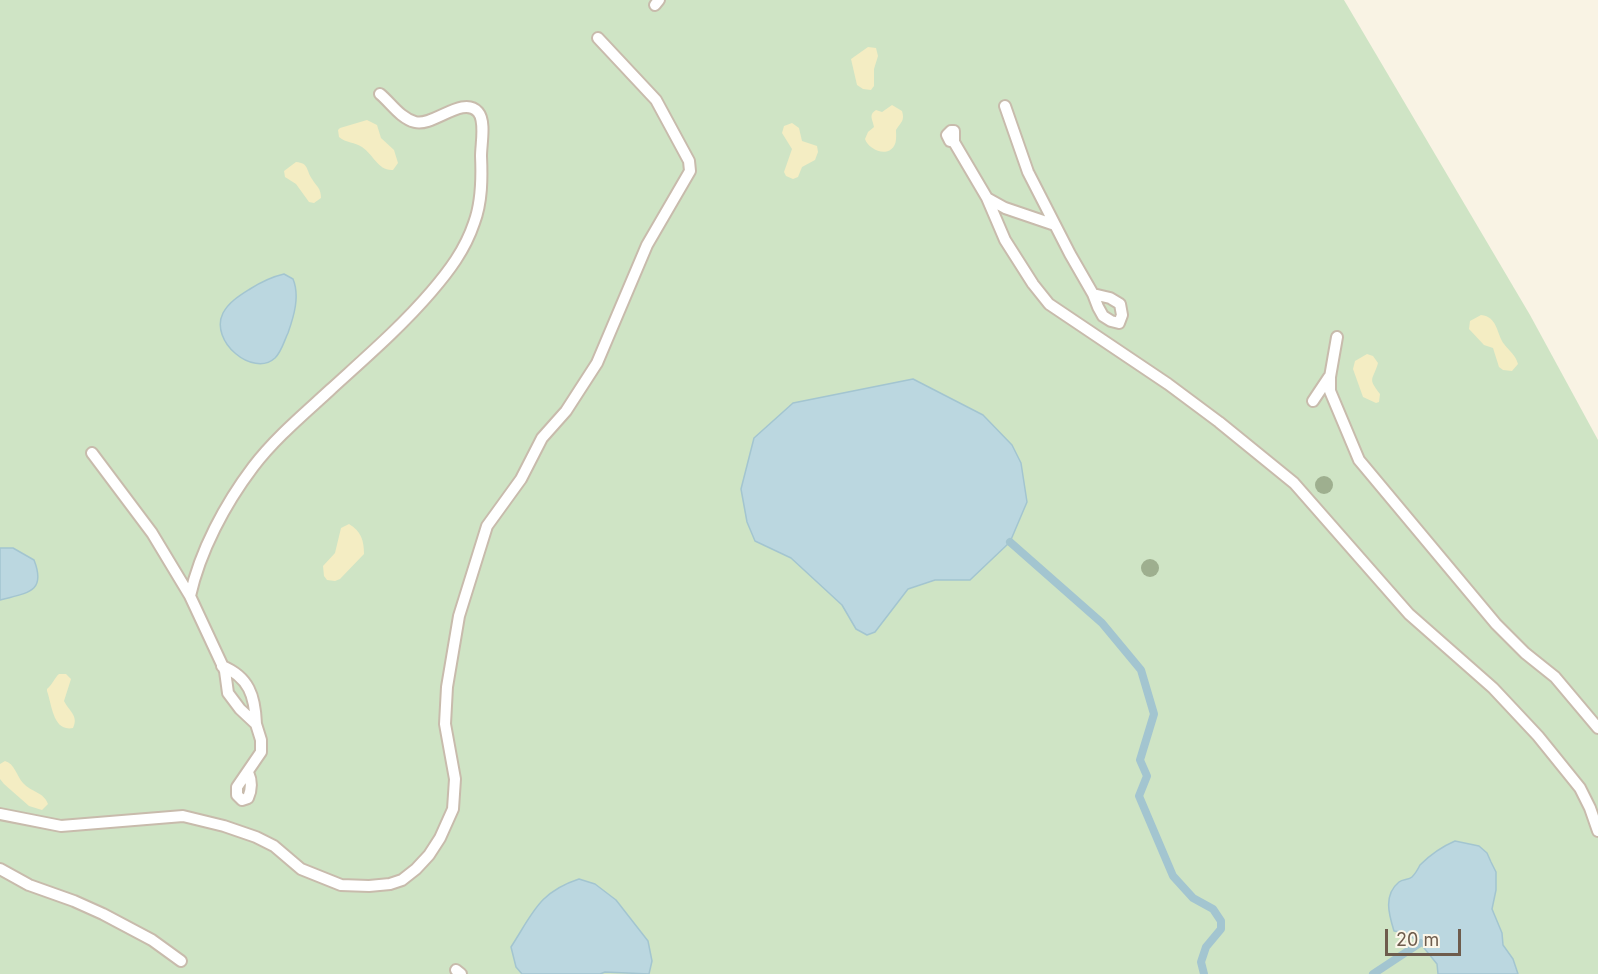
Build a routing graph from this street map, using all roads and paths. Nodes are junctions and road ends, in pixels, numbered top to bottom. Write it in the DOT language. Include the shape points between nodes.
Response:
graph roads {
  1 [pos="598,38"];
  2 [pos="380,94"];
  3 [pos="1005,106"];
  4 [pos="954,142"];
  5 [pos="987,198"];
  6 [pos="1055,225"];
  7 [pos="1094,294"];
  8 [pos="1337,337"];
  9 [pos="1330,377"];
  10 [pos="1313,401"];
  11 [pos="92,453"];
  12 [pos="190,596"];
  13 [pos="222,666"];
  14 [pos="256,724"];
  15 [pos="1598,728"];
  16 [pos="248,772"];
  17 [pos="0,814"];
  18 [pos="1598,831"];
  19 [pos="0,869"];
  20 [pos="181,961"];
  1 -- 17 [label="lane" via="656,100 690,171 647,245 597,363 566,411 542,438 521,479 487,526 459,616 447,687 445,724 455,779 453,809 429,855 416,869 390,884 341,885 301,869 274,846 256,837 183,816 61,826"];
  2 -- 12 [label="lane" via="398,113 417,123 465,106 480,114 482,177 475,222 451,268 415,310 254,466 201,556"];
  3 -- 6 [label="lane" via="1028,172"];
  4 -- 5 [label="lane"];
  5 -- 6 [label="lane"];
  5 -- 18 [label="lane" via="1005,240 1049,304 1168,384 1294,483 1409,614 1493,688 1545,744 1580,788"];
  6 -- 7 [label="lane"];
  8 -- 9 [label="lane"];
  9 -- 10 [label="lane"];
  9 -- 15 [label="lane" via="1330,392 1365,469 1505,635 1555,677"];
  11 -- 12 [label="lane" via="152,533"];
  12 -- 13 [label="lane"];
  13 -- 14 [label="lane" via="228,693"];
  13 -- 14 [label="lane" via="244,680 251,693"];
  14 -- 16 [label="lane" via="261,752"];
  19 -- 20 [label="lane" via="129,928"];
}
